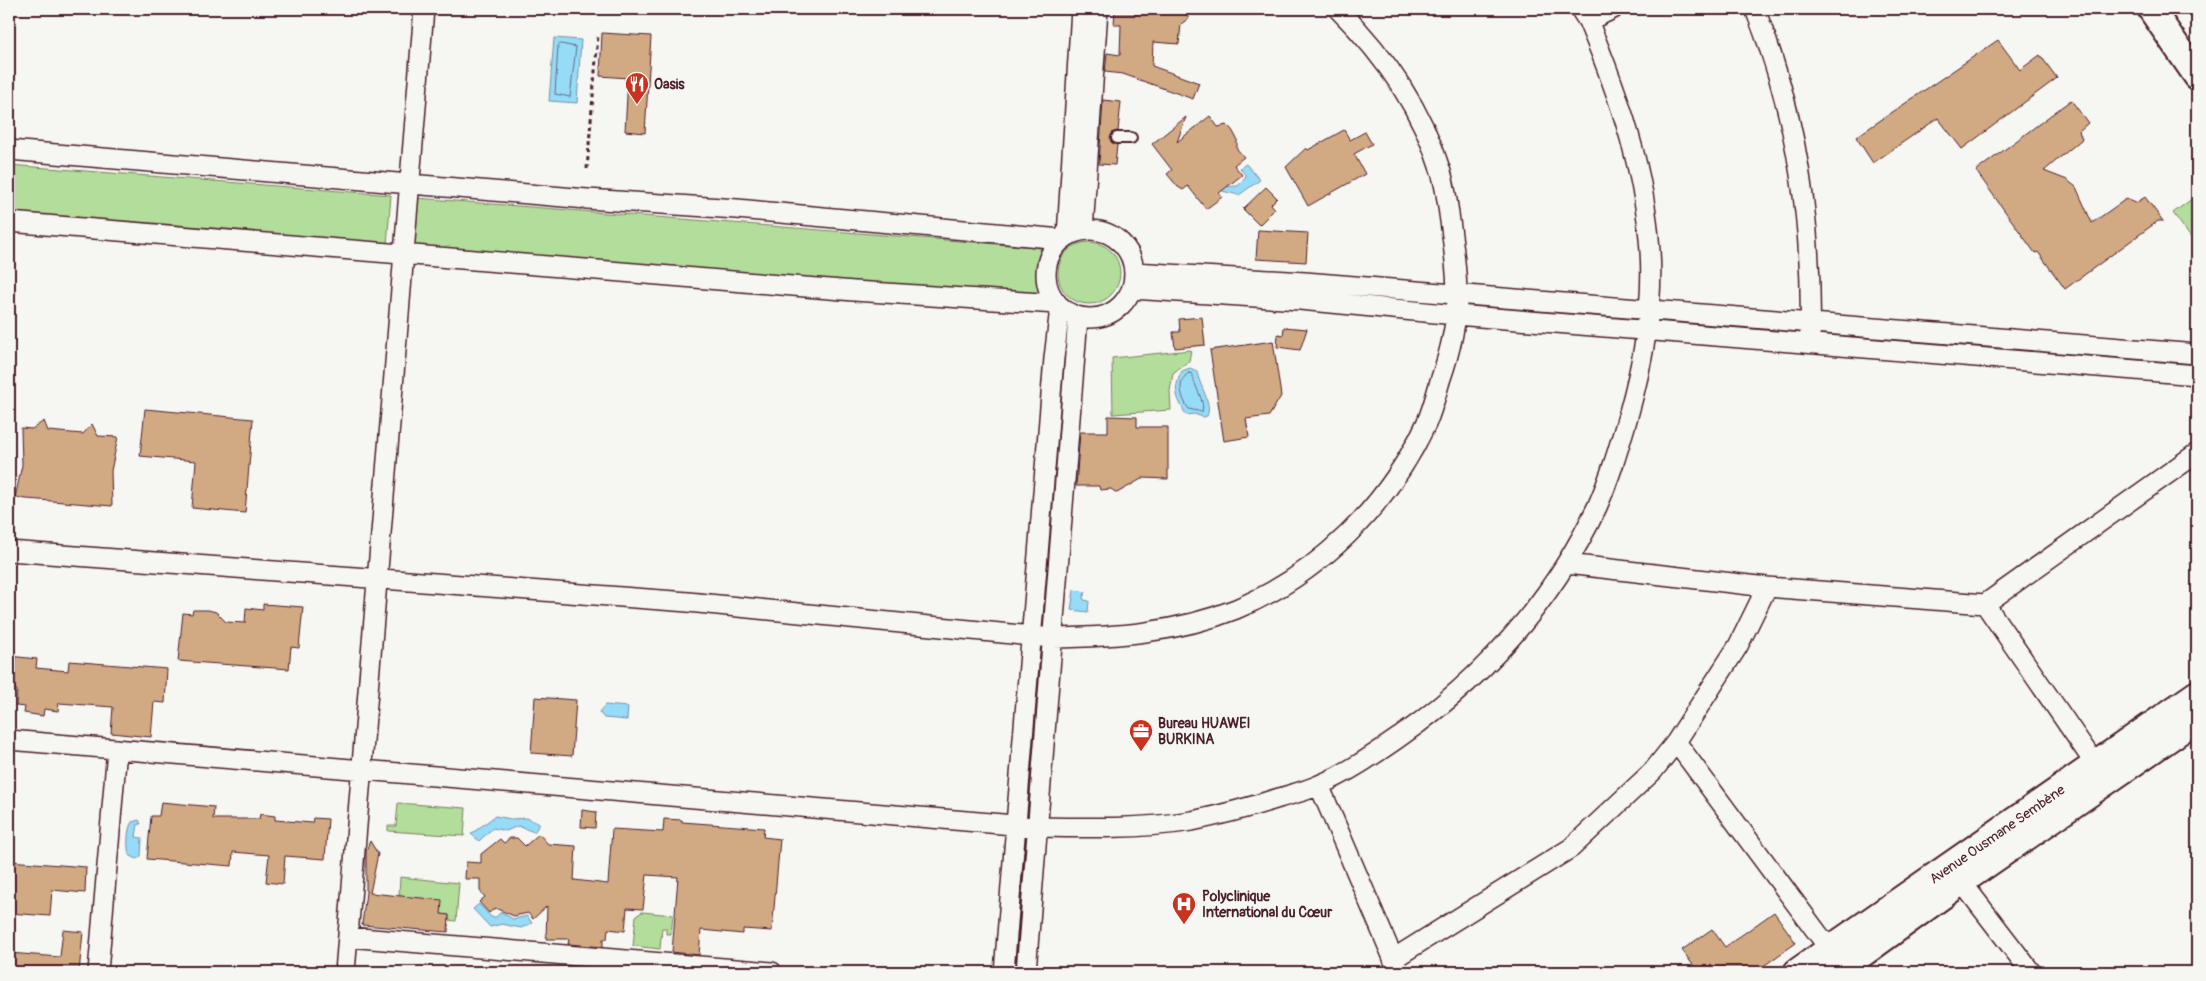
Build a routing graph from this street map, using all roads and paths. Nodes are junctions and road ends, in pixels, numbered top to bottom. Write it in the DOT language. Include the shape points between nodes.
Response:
graph roads {
  1 [pos="424,9"];
  2 [pos="1081,9"];
  3 [pos="1098,9"];
  4 [pos="1338,9"];
  5 [pos="1613,9"];
  6 [pos="1755,9"];
  7 [pos="2151,9"];
  8 [pos="1584,15"];
  9 [pos="598,35"];
  10 [pos="2197,76"];
  11 [pos="1117,138"];
  12 [pos="1131,138"];
  13 [pos="9,150"];
  14 [pos="587,169"];
  15 [pos="410,183"];
  16 [pos="9,222"];
  17 [pos="1071,235"];
  18 [pos="404,254"];
  19 [pos="1133,281"];
  20 [pos="1457,296"];
  21 [pos="1059,306"];
  22 [pos="1649,311"];
  23 [pos="1456,315"];
  24 [pos="1078,317"];
  25 [pos="1810,324"];
  26 [pos="1647,330"];
  27 [pos="1809,343"];
  28 [pos="2197,354"];
  29 [pos="2197,375"];
  30 [pos="2197,452"];
  31 [pos="9,551"];
  32 [pos="1567,564"];
  33 [pos="377,580"];
  34 [pos="1767,587"];
  35 [pos="1985,604"];
  36 [pos="1031,636"];
  37 [pos="1052,638"];
  38 [pos="2197,694"];
  39 [pos="2197,719"];
  40 [pos="9,740"];
  41 [pos="1676,742"];
  42 [pos="117,749"];
  43 [pos="362,769"];
  44 [pos="2101,773"];
  45 [pos="1319,786"];
  46 [pos="1015,824"];
  47 [pos="1037,827"];
  48 [pos="1956,874"];
  49 [pos="348,937"];
  50 [pos="1839,965"];
  51 [pos="1396,966"];
  52 [pos="98,972"];
  53 [pos="345,972"];
  54 [pos="772,972"];
  55 [pos="1004,972"];
  56 [pos="1026,972"];
  57 [pos="1797,972"];
  58 [pos="2031,972"];
  1 -- 15 [label="street"];
  2 -- 17 [label="street"];
  3 -- 17 [label="street" via="1092,136"];
  4 -- 20 [label="street" via="1394,72 1420,118 1440,170 1453,237"];
  5 -- 8 [label="street"];
  6 -- 25 [label="street" via="1770,47 1797,154 1806,227"];
  7 -- 10 [label="main road"];
  8 -- 22 [label="street" via="1623,109 1642,186 1650,252"];
  9 -- 14 [label="path"];
  11 -- 12 [label="lane"];
  13 -- 15 [label="street"];
  15 -- 17 [label="street"];
  15 -- 18 [label="street"];
  16 -- 18 [label="street"];
  17 -- 19 [label="street" via="1104,232 1120,241 1130,255"];
  17 -- 21 [label="street" via="1051,251 1046,266 1046,281"];
  18 -- 21 [label="street"];
  18 -- 33 [label="street"];
  19 -- 20 [label="street" via="1305,282"];
  19 -- 23 [label="street"];
  19 -- 24 [label="street" via="1124,303 1111,313 1095,318"];
  20 -- 22 [label="street"];
  20 -- 23 [label="street"];
  21 -- 24 [label="street"];
  21 -- 36 [label="street"];
  22 -- 25 [label="street"];
  22 -- 26 [label="street"];
  23 -- 26 [label="street"];
  23 -- 37 [label="street" via="1446,364 1427,423 1404,466 1365,516 1314,564 1236,609 1177,627 1109,637"];
  24 -- 37 [label="street"];
  25 -- 27 [label="street"];
  25 -- 28 [label="street"];
  26 -- 27 [label="street"];
  26 -- 32 [label="street" via="1638,380 1616,457 1598,505"];
  27 -- 29 [label="street"];
  30 -- 35 [label="street"];
  31 -- 33 [label="street"];
  32 -- 34 [label="street"];
  32 -- 45 [label="street" via="1524,624 1475,677 1434,713 1372,757"];
  33 -- 36 [label="street" via="688,602"];
  33 -- 43 [label="street"];
  34 -- 35 [label="street"];
  34 -- 41 [label="street" via="1738,646"];
  35 -- 44 [label="street"];
  36 -- 37 [label="street"];
  36 -- 46 [label="street"];
  37 -- 47 [label="street"];
  38 -- 44 [label="main road, Avenue Ousmane Sembène"];
  39 -- 44 [label="main road, Avenue Ousmane Sembène"];
  40 -- 42 [label="street"];
  41 -- 50 [label="street"];
  41 -- 51 [label="street" via="1653,771 1570,848"];
  42 -- 43 [label="street"];
  42 -- 52 [label="street"];
  43 -- 46 [label="street"];
  43 -- 49 [label="street"];
  44 -- 48 [label="main road, Avenue Ousmane Sembène"];
  45 -- 47 [label="street" via="1193,820 1141,827"];
  45 -- 51 [label="street"];
  46 -- 47 [label="street"];
  46 -- 55 [label="street"];
  47 -- 56 [label="street"];
  48 -- 50 [label="main road, Avenue Ousmane Sembène"];
  48 -- 58 [label="street"];
  49 -- 53 [label="street"];
  49 -- 54 [label="street"];
  50 -- 57 [label="main road, Avenue Ousmane Sembène"];
}
